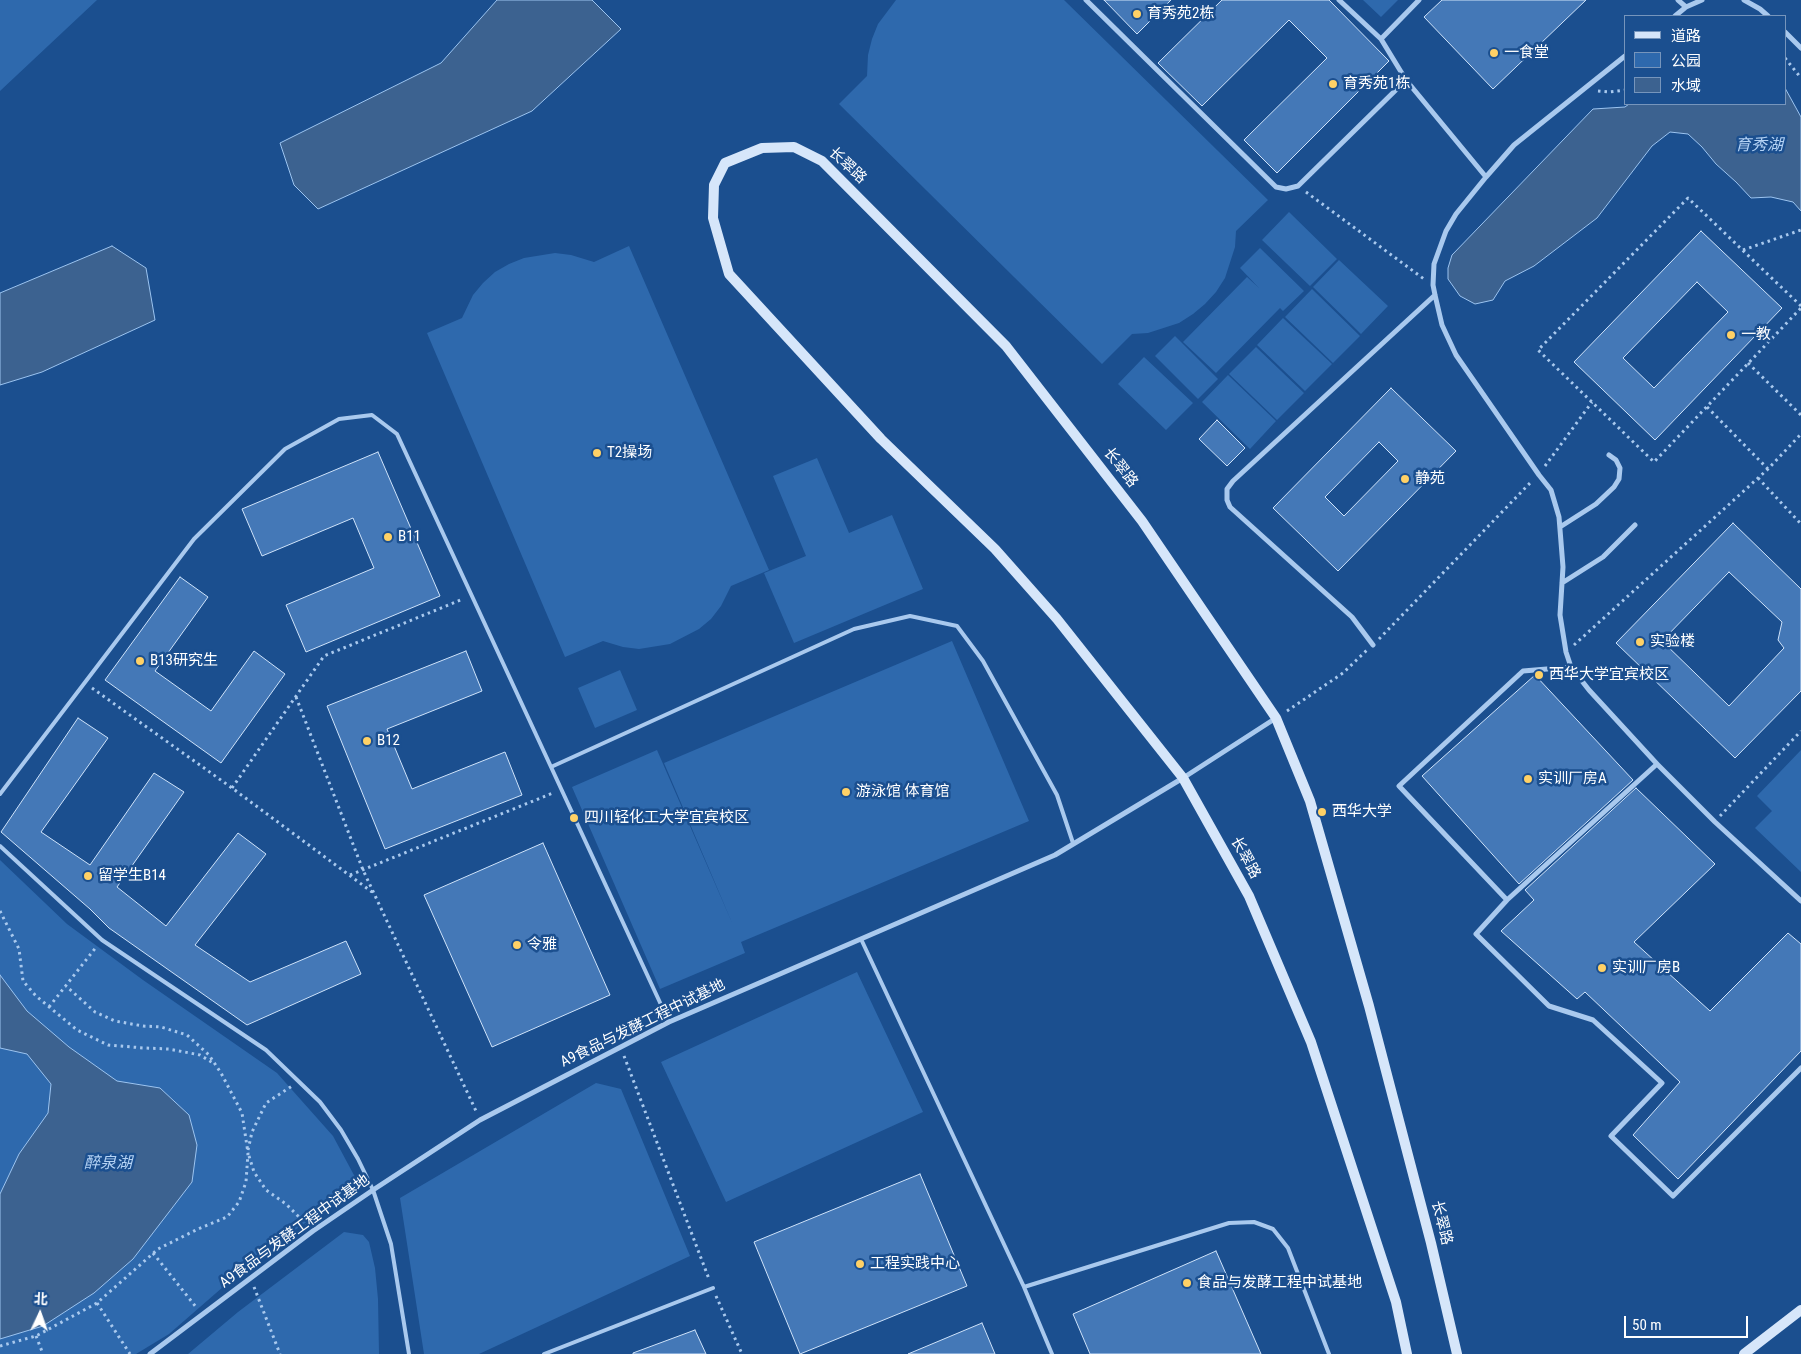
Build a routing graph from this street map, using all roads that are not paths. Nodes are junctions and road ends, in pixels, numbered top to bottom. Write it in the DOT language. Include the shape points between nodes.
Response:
graph roads {
  1 [pos="1086,0"];
  2 [pos="1339,0"];
  3 [pos="1419,0"];
  4 [pos="1678,0"];
  5 [pos="1702,0"];
  6 [pos="1744,0"];
  7 [pos="1757,0"];
  8 [pos="1686,7"];
  9 [pos="1760,9"];
  10 [pos="1676,15"];
  11 [pos="1767,15"];
  12 [pos="1786,33"];
  13 [pos="1381,39"];
  14 [pos="1801,48"];
  15 [pos="1624,57"];
  16 [pos="1406,80"];
  17 [pos="1486,177"];
  18 [pos="1435,296"];
  19 [pos="1609,455"];
  20 [pos="1635,525"];
  21 [pos="1560,527"];
  22 [pos="1562,583"];
  23 [pos="1373,645"];
  24 [pos="1571,666"];
  25 [pos="1276,718"];
  26 [pos="1657,764"];
  27 [pos="550,766"];
  28 [pos="1183,778"];
  29 [pos="0,794"];
  30 [pos="1073,844"];
  31 [pos="0,846"];
  32 [pos="1507,900"];
  33 [pos="1801,901"];
  34 [pos="861,939"];
  35 [pos="669,1022"];
  36 [pos="1801,1068"];
  37 [pos="373,1190"];
  38 [pos="1024,1287"];
  39 [pos="713,1288"];
  40 [pos="1801,1310"];
  41 [pos="150,1354"];
  42 [pos="409,1354"];
  43 [pos="544,1354"];
  44 [pos="1052,1354"];
  45 [pos="1328,1354"];
  46 [pos="1407,1354"];
  47 [pos="1457,1354"];
  48 [pos="1744,1354"];
  1 -- 16 [label="street" via="1276,187 1298,186"];
  2 -- 13 [label="street"];
  3 -- 13 [label="street"];
  4 -- 8 [label="street"];
  5 -- 8 [label="street"];
  6 -- 9 [label="street"];
  7 -- 9 [label="street"];
  8 -- 10 [label="street"];
  9 -- 11 [label="street"];
  12 -- 14 [label="street"];
  13 -- 16 [label="street"];
  15 -- 17 [label="street" via="1514,145"];
  16 -- 17 [label="street"];
  17 -- 18 [label="street" via="1446,231 1434,264 1432,285"];
  18 -- 21 [label="street" via="1442,325 1456,355 1551,490"];
  18 -- 23 [label="street" via="1227,489 1230,507 1352,616"];
  19 -- 21 [label="street" via="1620,468 1614,487 1596,504"];
  20 -- 22 [label="street" via="1603,557"];
  21 -- 22 [label="street"];
  22 -- 24 [label="street" via="1560,615"];
  24 -- 26 [label="street"];
  24 -- 32 [label="street" via="1523,671 1399,786"];
  25 -- 28 [label="street, A9食品与发酵工程中试基地"];
  25 -- 28 [label="main road, 长翠路" via="1142,521 1006,346 822,161 794,147 762,148 725,163 714,185 713,218 728,274 880,439 995,549 1057,619"];
  25 -- 47 [label="main road, 长翠路" via="1310,801 1366,997"];
  26 -- 32 [label="street"];
  26 -- 33 [label="street"];
  27 -- 29 [label="lane" via="397,434 372,415 339,419 285,450 194,539"];
  27 -- 30 [label="lane" via="854,629 910,616 957,626 984,661 1057,795"];
  27 -- 35 [label="lane"];
  28 -- 30 [label="street, A9食品与发酵工程中试基地"];
  28 -- 46 [label="main road, 长翠路" via="1249,896 1311,1042 1396,1302"];
  30 -- 34 [label="street, A9食品与发酵工程中试基地" via="1056,855"];
  31 -- 37 [label="lane" via="102,940 266,1050 320,1102 341,1130"];
  32 -- 36 [label="street" via="1476,934 1548,1006 1593,1020 1662,1083 1610,1136 1673,1196"];
  34 -- 35 [label="street, A9食品与发酵工程中试基地"];
  34 -- 38 [label="lane"];
  35 -- 37 [label="street, A9食品与发酵工程中试基地" via="480,1120"];
  37 -- 41 [label="street, A9食品与发酵工程中试基地" via="313,1231"];
  37 -- 42 [label="lane" via="391,1244"];
  38 -- 44 [label="lane"];
  38 -- 45 [label="lane" via="1228,1223 1254,1222 1273,1229 1288,1248"];
  39 -- 43 [label="lane"];
  40 -- 48 [label="main road"];
}
